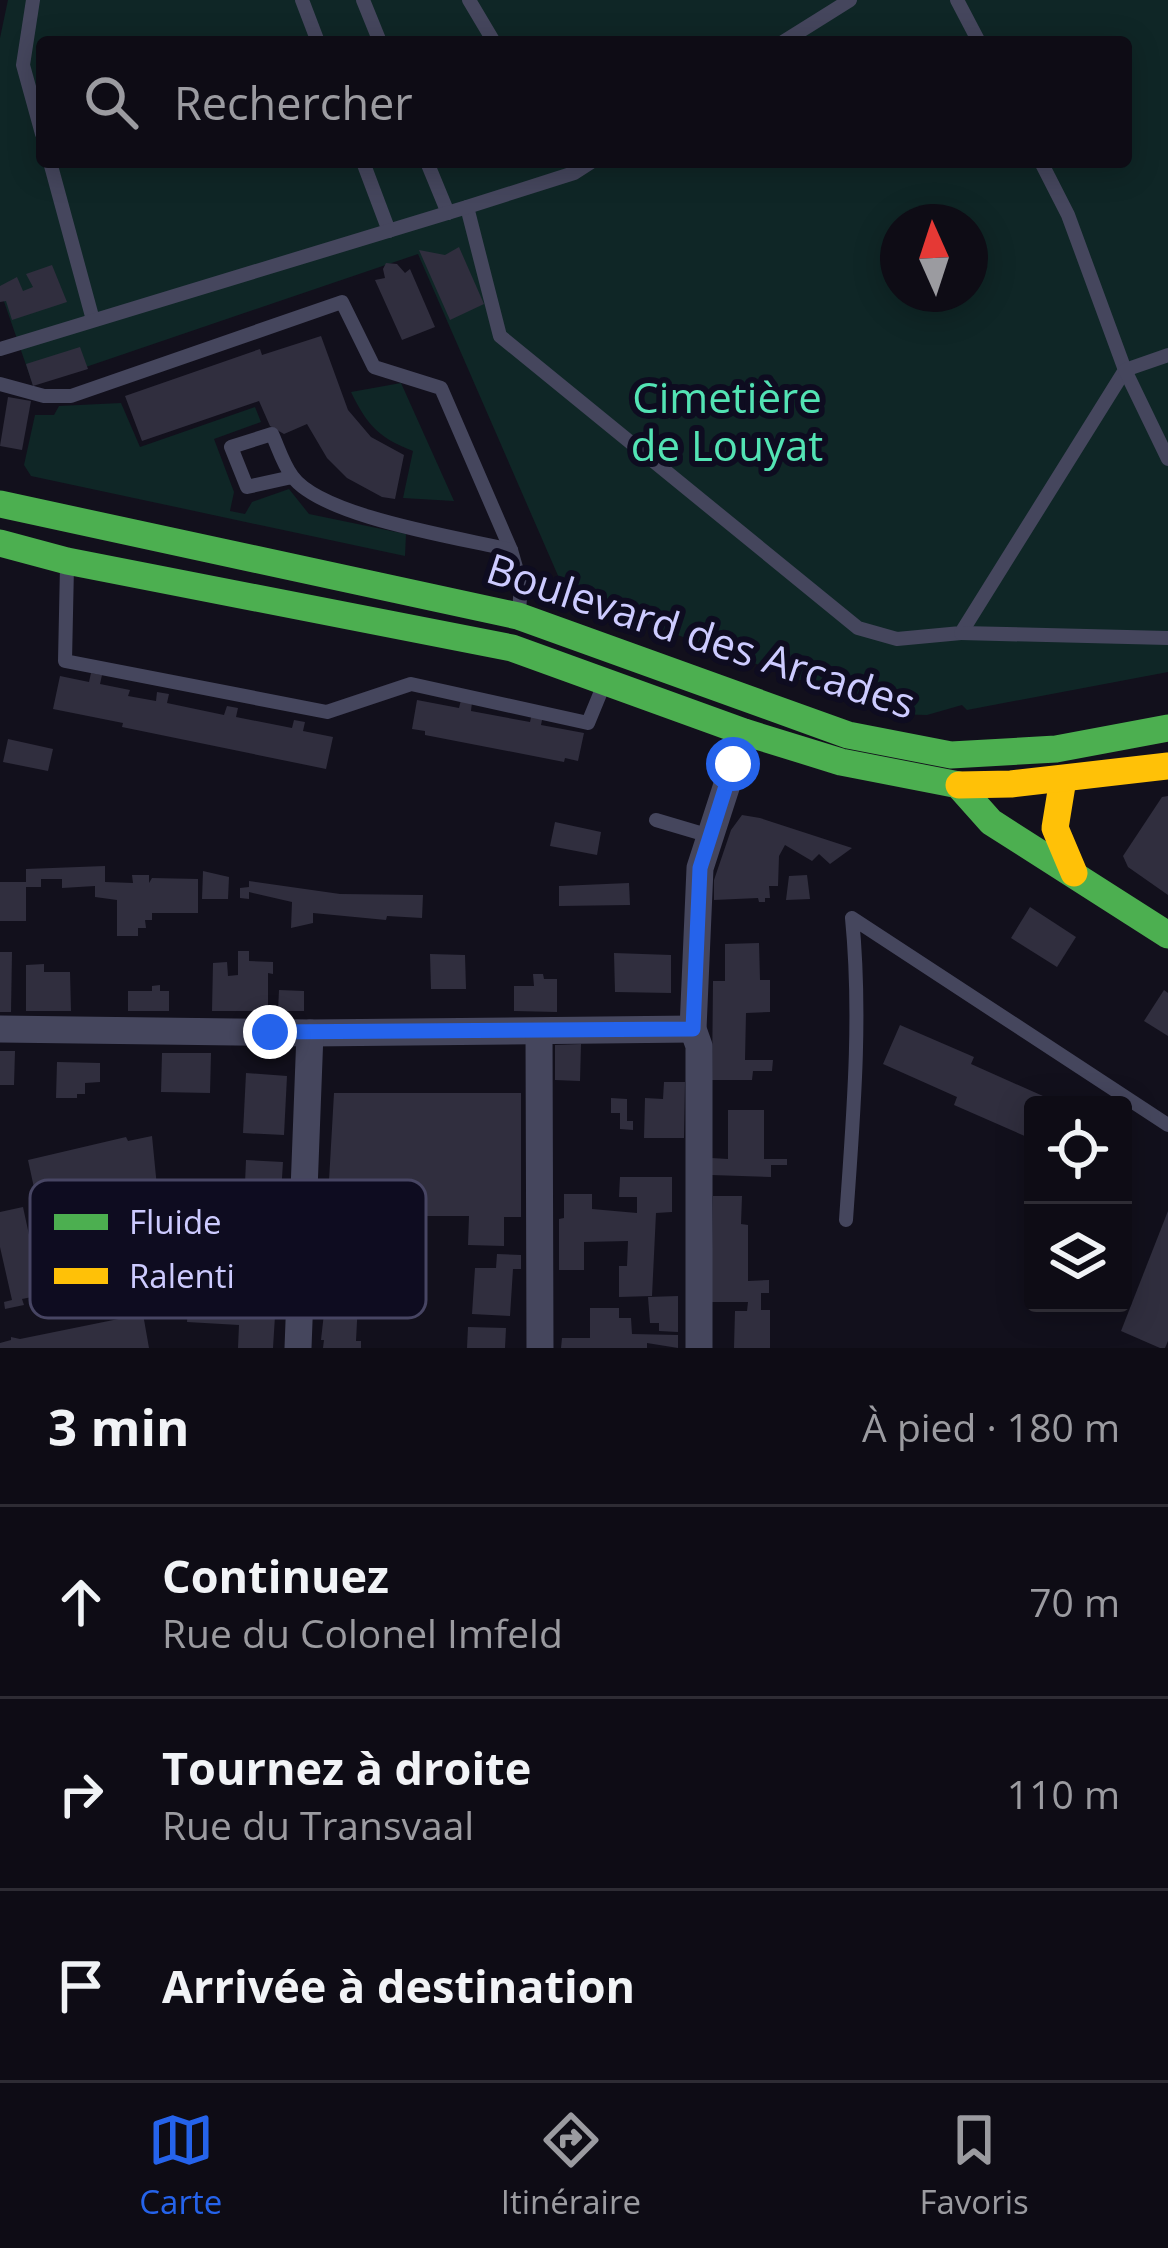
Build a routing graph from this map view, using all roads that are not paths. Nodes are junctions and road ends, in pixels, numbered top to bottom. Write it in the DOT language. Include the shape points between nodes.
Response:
graph roads {
  1 [pos="33,0"];
  2 [pos="302,0"];
  3 [pos="363,0"];
  4 [pos="469,0"];
  5 [pos="850,0"];
  6 [pos="957,0"];
  7 [pos="316,36"];
  8 [pos="378,36"];
  9 [pos="490,36"];
  10 [pos="793,36"];
  11 [pos="977,36"];
  12 [pos="36,112"];
  13 [pos="52,168"];
  14 [pos="365,168"];
  15 [pos="430,168"];
  16 [pos="570,168"];
  17 [pos="1044,168"];
  18 [pos="467,207"];
  19 [pos="448,213"];
  20 [pos="389,231"];
  21 [pos="93,320"];
  22 [pos="0,349"];
  23 [pos="1168,355"];
  24 [pos="1124,370"];
  25 [pos="0,384"];
  26 [pos="1168,459"];
  27 [pos="292,477"];
  28 [pos="0,504"];
  29 [pos="0,543"];
  30 [pos="511,550"];
  31 [pos="67,561"];
  32 [pos="518,616"];
  33 [pos="961,633"];
  34 [pos="1168,638"];
  35 [pos="605,682"];
  36 [pos="1168,703"];
  37 [pos="1168,728"];
  38 [pos="744,732"];
  39 [pos="951,755"];
  40 [pos="1168,766"];
  41 [pos="1063,779"];
  42 [pos="958,785"];
  43 [pos="656,820"];
  44 [pos="710,836"];
  45 [pos="1074,873"];
  46 [pos="1168,935"];
  47 [pos="0,1029"];
  48 [pos="693,1029"];
  49 [pos="310,1033"];
  50 [pos="539,1033"];
  51 [pos="1168,1125"];
  52 [pos="304,1180"];
  53 [pos="846,1220"];
  54 [pos="299,1318"];
  55 [pos="298,1348"];
  56 [pos="540,1348"];
  57 [pos="699,1348"];
  1 -- 12 [label="lane" via="23,64"];
  2 -- 7 [label="lane"];
  3 -- 8 [label="lane"];
  4 -- 9 [label="lane"];
  5 -- 10 [label="lane"];
  6 -- 11 [label="lane"];
  13 -- 21 [label="lane"];
  14 -- 20 [label="lane"];
  15 -- 19 [label="lane"];
  16 -- 18 [label="lane"];
  17 -- 24 [label="lane"];
  18 -- 19 [label="lane"];
  18 -- 33 [label="lane" via="500,336 858,628 897,639"];
  19 -- 20 [label="lane"];
  20 -- 21 [label="lane"];
  21 -- 22 [label="lane"];
  23 -- 24 [label="lane"];
  24 -- 26 [label="lane"];
  24 -- 33 [label="lane"];
  25 -- 30 [label="lane" via="70,396 342,302 374,367 441,388"];
  27 -- 27 [label="lane" via="272,434 231,447 247,487"];
  27 -- 30 [label="lane" via="347,511"];
  28 -- 32 [label="main road, Boulevard des Arcades"];
  29 -- 31 [label="main road, Boulevard des Arcades"];
  30 -- 32 [label="lane" via="521,584"];
  31 -- 35 [label="main road, Boulevard des Arcades" via="512,648"];
  31 -- 35 [label="lane" via="65,661 326,712 411,684 588,723"];
  32 -- 39 [label="main road, Boulevard des Arcades" via="848,735"];
  33 -- 34 [label="lane"];
  35 -- 38 [label="main road, Boulevard des Arcades"];
  36 -- 39 [label="main road"];
  37 -- 39 [label="main road, Boulevard des Arcades" via="1056,749"];
  38 -- 42 [label="main road, Boulevard des Arcades"];
  38 -- 44 [label="street"];
  40 -- 41 [label="main road, Boulevard des Arcades"];
  41 -- 42 [label="main road, Boulevard des Arcades"];
  41 -- 45 [label="main road" via="1055,843"];
  42 -- 45 [label="main road" via="991,822"];
  43 -- 44 [label="lane"];
  44 -- 48 [label="street" via="700,868"];
  45 -- 46 [label="main road"];
  47 -- 49 [label="street"];
  48 -- 50 [label="street"];
  48 -- 57 [label="street"];
  49 -- 50 [label="street"];
  49 -- 52 [label="street"];
  50 -- 56 [label="street"];
  51 -- 53 [label="lane" via="852,918 857,1065"];
  54 -- 55 [label="street"];
}
